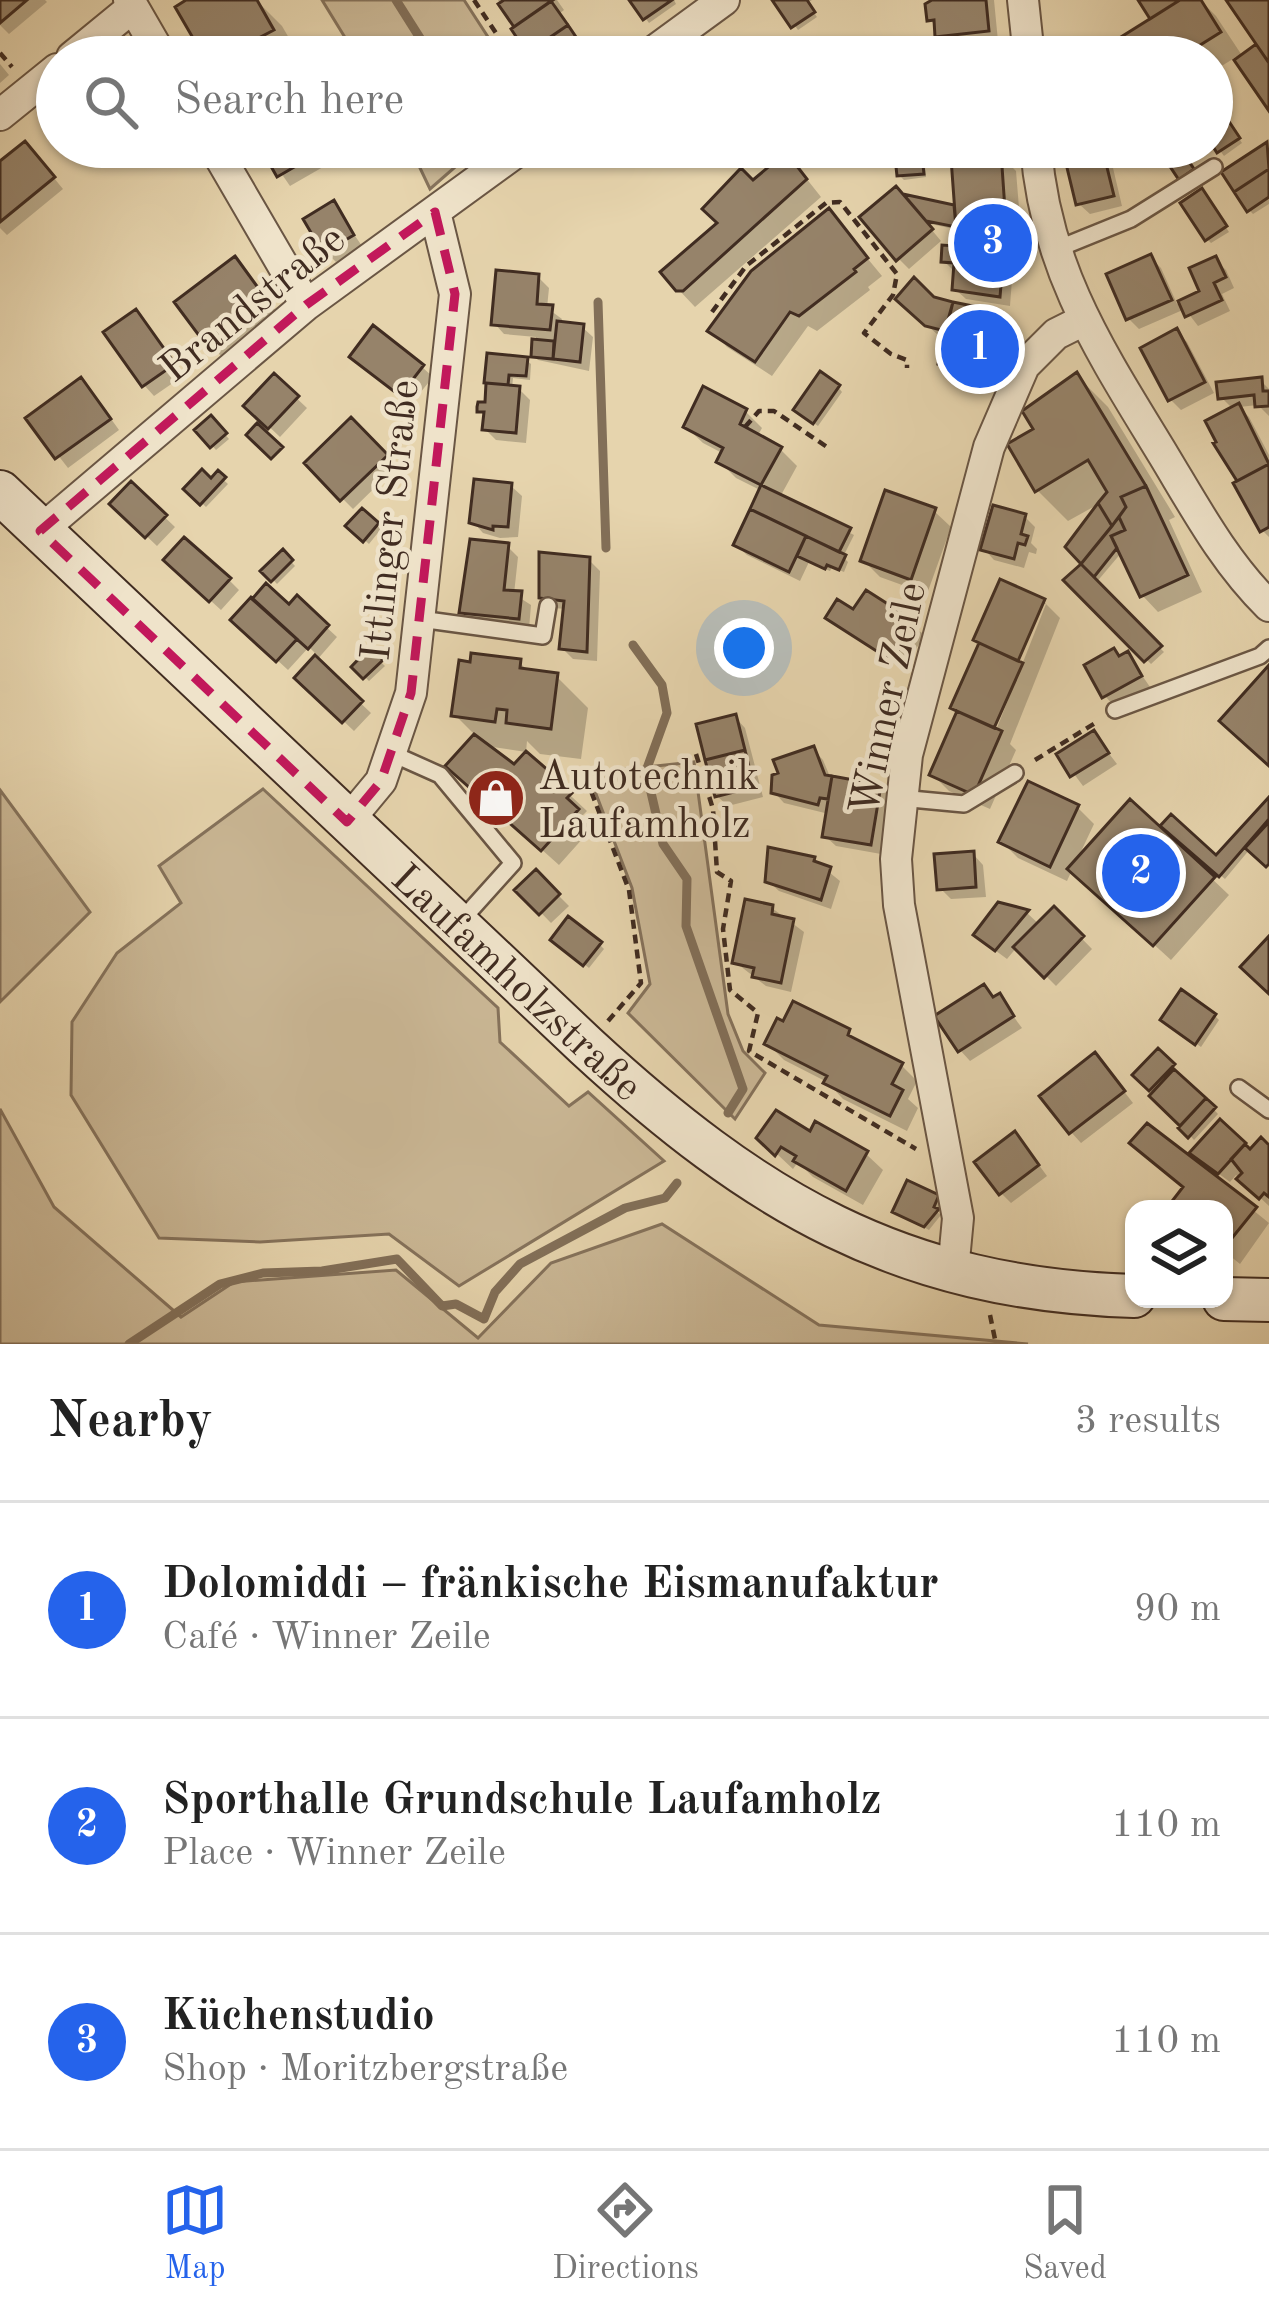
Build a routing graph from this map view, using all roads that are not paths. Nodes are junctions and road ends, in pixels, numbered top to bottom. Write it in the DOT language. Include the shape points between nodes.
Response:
graph roads {
  1 [pos="1023,0"];
  2 [pos="131,3"];
  3 [pos="704,6"];
  4 [pos="95,36"];
  5 [pos="150,36"];
  6 [pos="670,36"];
  7 [pos="1027,36"];
  8 [pos="36,86"];
  9 [pos="0,116"];
  10 [pos="226,168"];
  11 [pos="495,168"];
  12 [pos="1037,168"];
  13 [pos="1213,168"];
  14 [pos="435,212"];
  15 [pos="1057,249"];
  16 [pos="306,305"];
  17 [pos="1082,321"];
  18 [pos="0,492"];
  19 [pos="40,530"];
  20 [pos="548,606"];
  21 [pos="1269,606"];
  22 [pos="420,619"];
  23 [pos="1269,648"];
  24 [pos="1115,710"];
  25 [pos="393,754"];
  26 [pos="1015,773"];
  27 [pos="900,799"];
  28 [pos="347,822"];
  29 [pos="457,925"];
  30 [pos="1239,1088"];
  31 [pos="1269,1110"];
  32 [pos="953,1271"];
  33 [pos="1125,1295"];
  34 [pos="1233,1299"];
  35 [pos="1269,1300"];
  1 -- 7 [label="street"];
  2 -- 4 [label="street"];
  2 -- 5 [label="street"];
  3 -- 6 [label="street"];
  8 -- 9 [label="street"];
  10 -- 16 [label="street"];
  11 -- 14 [label="street, Brandstraße"];
  12 -- 15 [label="street"];
  13 -- 15 [label="lane" via="1131,219"];
  14 -- 16 [label="street, Brandstraße"];
  14 -- 22 [label="street, Ittlinger Straße" via="454,295"];
  15 -- 17 [label="street"];
  16 -- 19 [label="street, Brandstraße"];
  17 -- 21 [label="street" via="1206,527"];
  17 -- 27 [label="street, Winner Zeile" via="1024,366 989,446"];
  18 -- 19 [label="main road, Laufamholzstraße"];
  19 -- 28 [label="main road, Laufamholzstraße"];
  20 -- 22 [label="lane" via="544,636"];
  22 -- 25 [label="street, Ittlinger Straße" via="412,693"];
  23 -- 24 [label="lane"];
  25 -- 28 [label="street, Ittlinger Straße"];
  25 -- 29 [label="lane" via="440,775 513,863"];
  26 -- 27 [label="lane" via="964,804"];
  27 -- 32 [label="street, Winner Zeile" via="899,905 958,1218"];
  28 -- 29 [label="main road, Laufamholzstraße"];
  29 -- 32 [label="main road, Laufamholzstraße" via="670,1121 765,1191 867,1242"];
  30 -- 31 [label="lane"];
  32 -- 33 [label="main road, Laufamholzstraße"];
  34 -- 35 [label="main road"];
}
